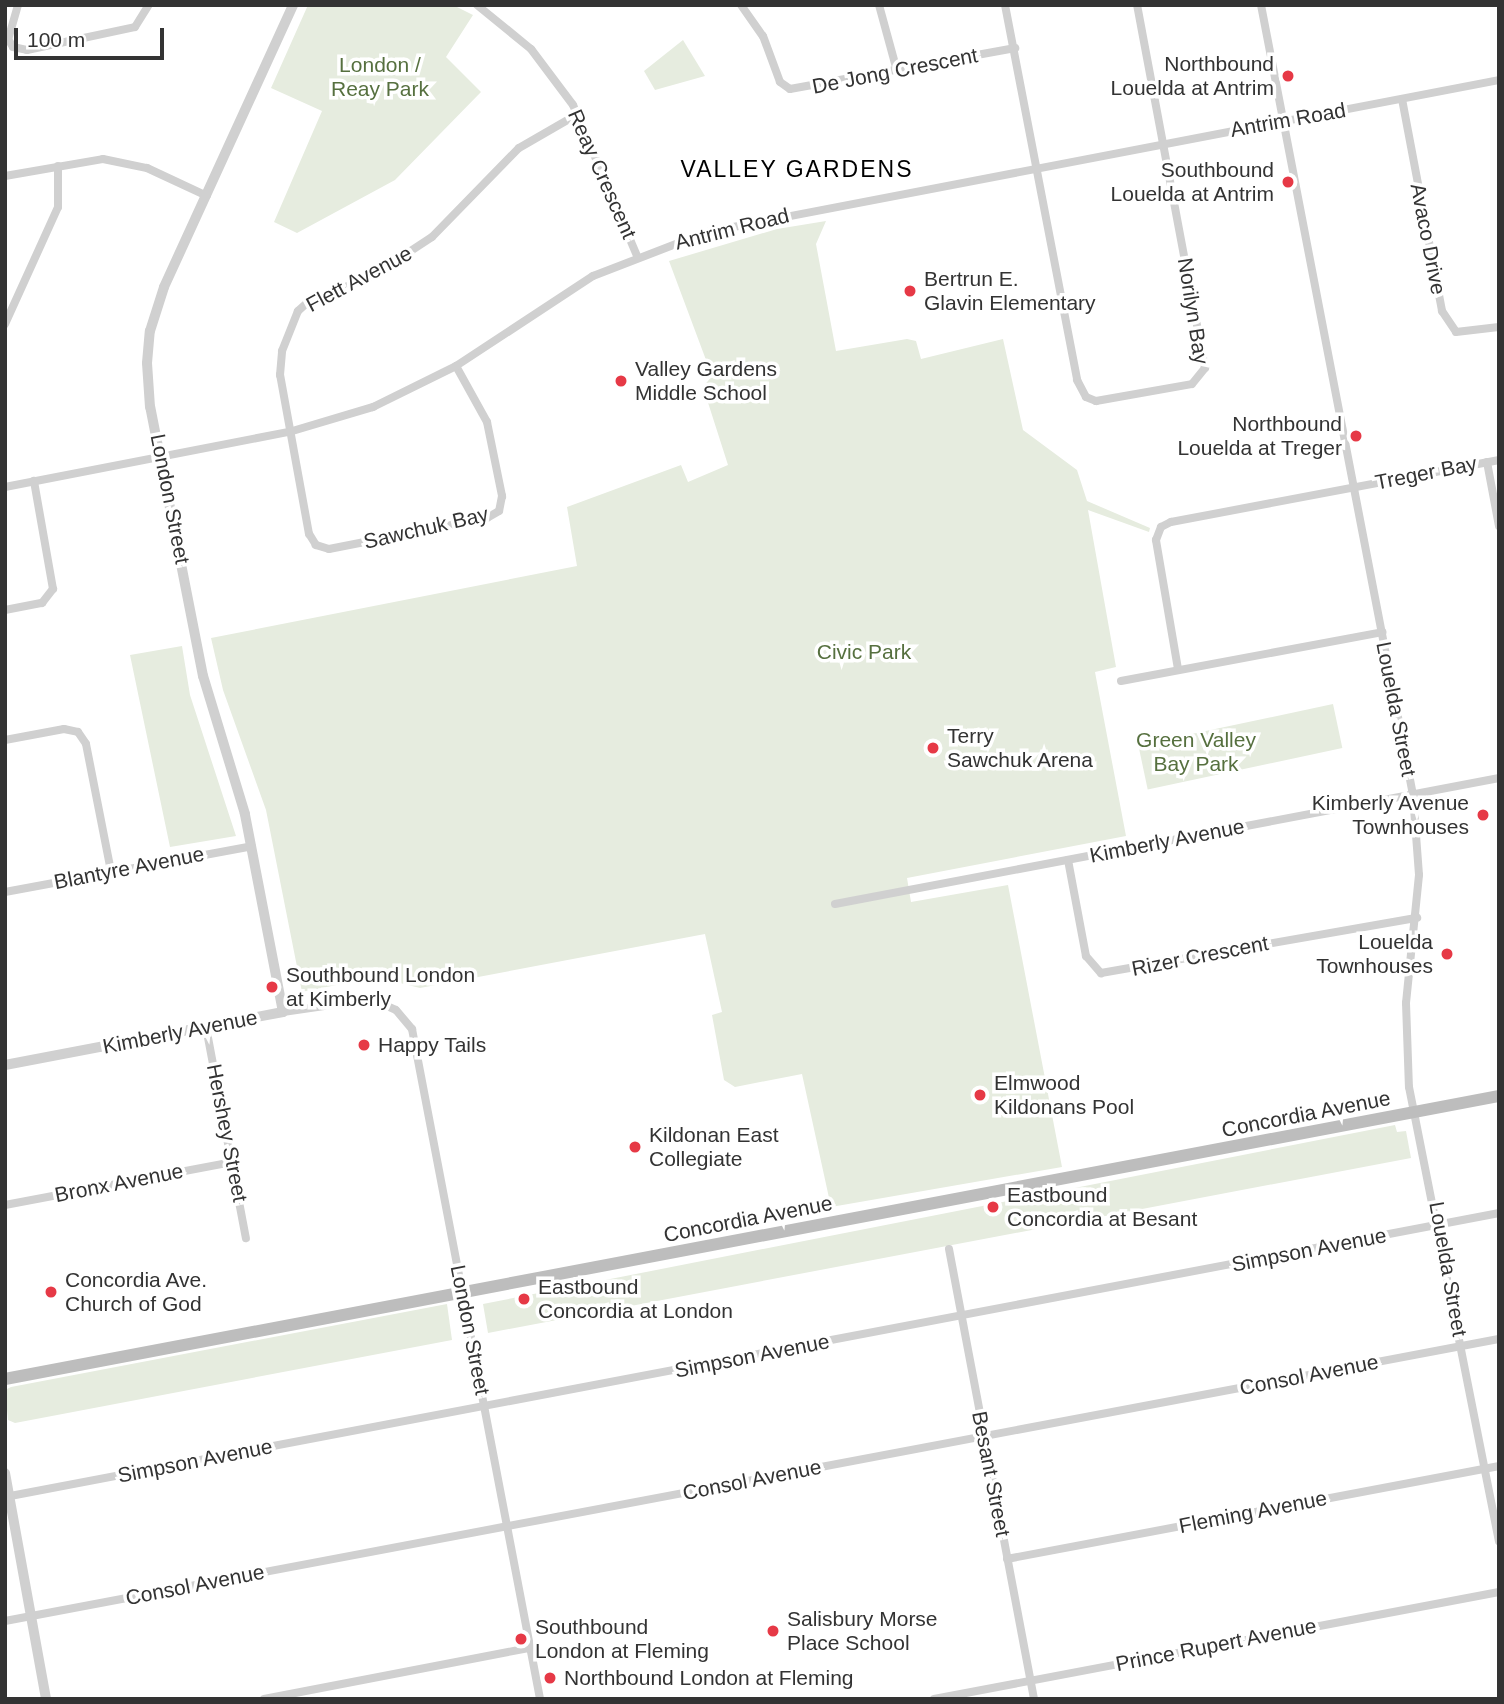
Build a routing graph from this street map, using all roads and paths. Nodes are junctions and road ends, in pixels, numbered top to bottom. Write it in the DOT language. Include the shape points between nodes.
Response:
graph roads {
  1 [pos="18,5"];
  2 [pos="149,5"];
  3 [pos="293,5"];
  4 [pos="477,5"];
  5 [pos="741,5"];
  6 [pos="879,5"];
  7 [pos="1005,5"];
  8 [pos="1137,5"];
  9 [pos="1261,5"];
  10 [pos="1015,48"];
  11 [pos="897,71"];
  12 [pos="1499,80"];
  13 [pos="1402,99"];
  14 [pos="578,114"];
  15 [pos="1282,121"];
  16 [pos="1164,142"];
  17 [pos="58,166"];
  18 [pos="1036,167"];
  19 [pos="5,176"];
  20 [pos="207,196"];
  21 [pos="637,256"];
  22 [pos="5,324"];
  23 [pos="1499,327"];
  24 [pos="456,366"];
  25 [pos="289,432"];
  26 [pos="163,457"];
  27 [pos="1499,460"];
  28 [pos="1487,462"];
  29 [pos="34,481"];
  30 [pos="5,487"];
  31 [pos="1354,487"];
  32 [pos="1499,526"];
  33 [pos="5,610"];
  34 [pos="1382,632"];
  35 [pos="1178,669"];
  36 [pos="1121,681"];
  37 [pos="5,740"];
  38 [pos="1499,778"];
  39 [pos="1413,795"];
  40 [pos="252,846"];
  41 [pos="1068,860"];
  42 [pos="111,872"];
  43 [pos="5,892"];
  44 [pos="835,904"];
  45 [pos="1417,918"];
  46 [pos="355,999"];
  47 [pos="283,1012"];
  48 [pos="206,1027"];
  49 [pos="5,1065"];
  50 [pos="1499,1096"];
  51 [pos="1416,1112"];
  52 [pos="232,1162"];
  53 [pos="5,1205"];
  54 [pos="1499,1213"];
  55 [pos="1440,1224"];
  56 [pos="246,1238"];
  57 [pos="949,1249"];
  58 [pos="461,1294"];
  59 [pos="962,1317"];
  60 [pos="1499,1339"];
  61 [pos="1462,1346"];
  62 [pos="5,1379"];
  63 [pos="485,1406"];
  64 [pos="984,1436"];
  65 [pos="1499,1466"];
  66 [pos="1485,1468"];
  67 [pos="5,1472"];
  68 [pos="7,1497"];
  69 [pos="507,1527"];
  70 [pos="1499,1541"];
  71 [pos="1007,1559"];
  72 [pos="1499,1592"];
  73 [pos="32,1616"];
  74 [pos="5,1621"];
  75 [pos="530,1648"];
  76 [pos="1031,1680"];
  77 [pos="46,1699"];
  78 [pos="264,1699"];
  79 [pos="540,1699"];
  80 [pos="933,1699"];
  81 [pos="1034,1699"];
  1 -- 2 [label="street" via="8,39 13,47 27,50 135,27"];
  3 -- 20 [label="street, London Street"];
  4 -- 14 [label="street, Reay Crescent" via="531,49"];
  5 -- 11 [label="street, De Jong Crescent" via="763,36 780,82 790,89"];
  6 -- 11 [label="street"];
  7 -- 10 [label="street"];
  8 -- 16 [label="street"];
  9 -- 15 [label="street, Louelda Street"];
  10 -- 11 [label="street, De Jong Crescent"];
  10 -- 18 [label="street"];
  12 -- 13 [label="street, Antrim Road"];
  13 -- 15 [label="street, Antrim Road"];
  13 -- 23 [label="street, Avaco Drive" via="1442,311 1456,332"];
  14 -- 21 [label="street, Reay Crescent"];
  14 -- 25 [label="street, Flett Avenue" via="519,148 453,220 404,257 302,306 279,363"];
  15 -- 16 [label="street, Antrim Road"];
  15 -- 31 [label="street, Louelda Street"];
  16 -- 18 [label="street, Antrim Road"];
  16 -- 18 [label="street, Norilyn Bay" via="1205,368 1192,384 1096,401 1086,397 1077,380"];
  17 -- 19 [label="street"];
  17 -- 20 [label="street" via="103,159 125,161"];
  17 -- 22 [label="street" via="58,207"];
  18 -- 21 [label="street, Antrim Road" via="744,223"];
  20 -- 26 [label="street, London Street" via="164,287 150,331 148,385"];
  21 -- 24 [label="street, Antrim Road" via="552,299"];
  24 -- 25 [label="street, Antrim Road" via="373,407"];
  24 -- 25 [label="street, Sawchuk Bay" via="487,422 502,496 494,516 322,548 309,534"];
  25 -- 26 [label="street, Antrim Road"];
  26 -- 29 [label="street, Antrim Road"];
  26 -- 40 [label="street, London Street" via="203,676"];
  27 -- 28 [label="street, Treger Bay"];
  28 -- 31 [label="street, Treger Bay"];
  28 -- 32 [label="street"];
  29 -- 30 [label="street, Antrim Road"];
  29 -- 33 [label="street" via="53,589 42,603"];
  31 -- 34 [label="street, Louelda Street"];
  31 -- 35 [label="street, Treger Bay" via="1161,527 1156,540"];
  34 -- 35 [label="street"];
  34 -- 39 [label="street, Louelda Street"];
  35 -- 36 [label="street"];
  37 -- 42 [label="street" via="64,729 78,732 86,744"];
  38 -- 39 [label="street, Kimberly Avenue"];
  39 -- 41 [label="street, Kimberly Avenue"];
  39 -- 45 [label="street, Louelda Street" via="1419,855"];
  40 -- 42 [label="street, Blantyre Avenue"];
  40 -- 47 [label="street, London Street"];
  41 -- 44 [label="street, Kimberly Avenue"];
  41 -- 45 [label="street, Rizer Crescent" via="1086,956 1101,973"];
  42 -- 43 [label="street, Blantyre Avenue"];
  45 -- 51 [label="street, Louelda Street" via="1405,1032 1409,1087"];
  46 -- 47 [label="street, Kimberly Avenue"];
  46 -- 58 [label="street, London Street" via="380,1001 403,1016 412,1029"];
  47 -- 48 [label="street, Kimberly Avenue"];
  48 -- 49 [label="street, Kimberly Avenue"];
  48 -- 52 [label="street, Hershey Street"];
  50 -- 51 [label="main road, Concordia Avenue"];
  51 -- 55 [label="street, Louelda Street"];
  51 -- 58 [label="main road, Concordia Avenue"];
  52 -- 53 [label="street, Bronx Avenue"];
  52 -- 56 [label="street, Hershey Street"];
  54 -- 55 [label="street, Simpson Avenue"];
  55 -- 59 [label="street, Simpson Avenue"];
  55 -- 61 [label="street, Louelda Street"];
  57 -- 59 [label="street, Besant Street"];
  58 -- 62 [label="main road, Concordia Avenue"];
  58 -- 63 [label="street, London Street"];
  59 -- 63 [label="street, Simpson Avenue"];
  59 -- 64 [label="street, Besant Street"];
  60 -- 61 [label="street, Consol Avenue"];
  61 -- 64 [label="street, Consol Avenue"];
  61 -- 66 [label="street, Louelda Street"];
  63 -- 68 [label="street, Simpson Avenue"];
  63 -- 69 [label="street, London Street"];
  64 -- 69 [label="street, Consol Avenue"];
  64 -- 71 [label="street, Besant Street"];
  65 -- 66 [label="street, Fleming Avenue"];
  66 -- 70 [label="street, Louelda Street"];
  66 -- 71 [label="street, Fleming Avenue"];
  67 -- 68 [label="street"];
  68 -- 73 [label="street"];
  69 -- 73 [label="street, Consol Avenue"];
  69 -- 75 [label="street, London Street"];
  71 -- 76 [label="street, Besant Street"];
  72 -- 76 [label="street, Prince Rupert Avenue"];
  73 -- 74 [label="street, Consol Avenue"];
  73 -- 77 [label="street"];
  75 -- 78 [label="street"];
  75 -- 79 [label="street, London Street"];
  76 -- 80 [label="street, Prince Rupert Avenue"];
  76 -- 81 [label="street, Besant Street"];
}
